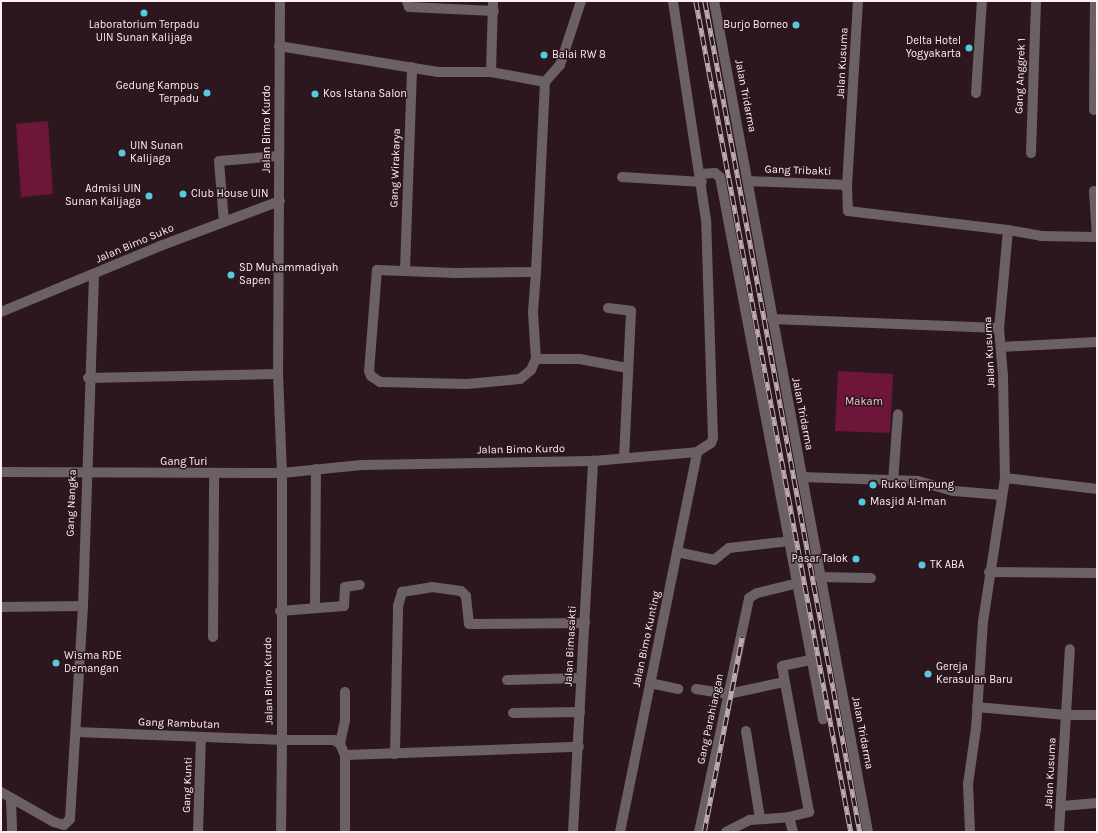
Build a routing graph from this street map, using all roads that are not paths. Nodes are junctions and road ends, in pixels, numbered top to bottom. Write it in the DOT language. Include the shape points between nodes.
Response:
graph roads {
  1 [pos="280,1"];
  2 [pos="581,1"];
  3 [pos="673,1"];
  4 [pos="714,1"];
  5 [pos="858,1"];
  6 [pos="982,1"];
  7 [pos="1036,1"];
  8 [pos="1095,1"];
  9 [pos="408,4"];
  10 [pos="494,6"];
  11 [pos="279,46"];
  12 [pos="412,68"];
  13 [pos="491,72"];
  14 [pos="545,82"];
  15 [pos="976,93"];
  16 [pos="1094,110"];
  17 [pos="1031,153"];
  18 [pos="279,156"];
  19 [pos="622,177"];
  20 [pos="702,178"];
  21 [pos="748,182"];
  22 [pos="847,185"];
  23 [pos="1094,191"];
  24 [pos="280,201"];
  25 [pos="224,222"];
  26 [pos="1008,230"];
  27 [pos="1097,237"];
  28 [pos="405,270"];
  29 [pos="536,272"];
  30 [pos="94,274"];
  31 [pos="608,308"];
  32 [pos="1,312"];
  33 [pos="772,319"];
  34 [pos="999,328"];
  35 [pos="1097,342"];
  36 [pos="1001,347"];
  37 [pos="536,359"];
  38 [pos="627,368"];
  39 [pos="278,374"];
  40 [pos="88,378"];
  41 [pos="898,414"];
  42 [pos="697,452"];
  43 [pos="624,458"];
  44 [pos="593,461"];
  45 [pos="316,469"];
  46 [pos="1,472"];
  47 [pos="282,473"];
  48 [pos="85,474"];
  49 [pos="214,474"];
  50 [pos="802,477"];
  51 [pos="1005,478"];
  52 [pos="893,482"];
  53 [pos="1097,489"];
  54 [pos="1002,495"];
  55 [pos="790,541"];
  56 [pos="677,552"];
  57 [pos="989,572"];
  58 [pos="1097,573"];
  59 [pos="820,577"];
  60 [pos="871,578"];
  61 [pos="798,583"];
  62 [pos="360,585"];
  63 [pos="83,606"];
  64 [pos="1,607"];
  65 [pos="315,608"];
  66 [pos="280,611"];
  67 [pos="585,623"];
  68 [pos="213,637"];
  69 [pos="1070,649"];
  70 [pos="810,660"];
  71 [pos="581,678"];
  72 [pos="507,680"];
  73 [pos="784,682"];
  74 [pos="650,683"];
  75 [pos="696,688"];
  76 [pos="678,689"];
  77 [pos="345,692"];
  78 [pos="728,694"];
  79 [pos="977,706"];
  80 [pos="580,712"];
  81 [pos="513,713"];
  82 [pos="1066,715"];
  83 [pos="1097,715"];
  84 [pos="823,719"];
  85 [pos="746,731"];
  86 [pos="76,732"];
  87 [pos="201,738"];
  88 [pos="282,740"];
  89 [pos="340,744"];
  90 [pos="579,747"];
  91 [pos="395,754"];
  92 [pos="345,755"];
  93 [pos="1,792"];
  94 [pos="11,800"];
  95 [pos="1097,804"];
  96 [pos="1062,806"];
  97 [pos="789,817"];
  98 [pos="760,818"];
  99 [pos="55,827"];
  100 [pos="12,832"];
  101 [pos="198,832"];
  102 [pos="281,832"];
  103 [pos="345,832"];
  104 [pos="573,832"];
  105 [pos="620,832"];
  106 [pos="699,832"];
  107 [pos="726,832"];
  108 [pos="793,832"];
  109 [pos="868,832"];
  110 [pos="970,832"];
  111 [pos="1059,832"];
  1 -- 11 [label="street, Jalan Bimo Kurdo"];
  2 -- 14 [label="street" via="560,64"];
  3 -- 20 [label="street"];
  4 -- 21 [label="street, Jalan Tridarma"];
  5 -- 22 [label="street, Jalan Kusuma"];
  6 -- 15 [label="street"];
  7 -- 17 [label="street, Gang Anggrek 1"];
  8 -- 16 [label="street"];
  9 -- 10 [label="street"];
  10 -- 13 [label="street"];
  11 -- 12 [label="street"];
  11 -- 18 [label="street, Jalan Bimo Kurdo"];
  12 -- 13 [label="street" via="438,72"];
  12 -- 28 [label="street, Gang Wirakarya"];
  13 -- 14 [label="street"];
  14 -- 29 [label="street"];
  18 -- 24 [label="street, Jalan Bimo Kurdo"];
  18 -- 25 [label="street" via="218,161"];
  19 -- 20 [label="street"];
  20 -- 42 [label="street" via="709,252 713,438 711,443"];
  20 -- 55 [label="street" via="715,173 720,177"];
  21 -- 22 [label="street, Gang Tribakti"];
  21 -- 33 [label="street, Jalan Tridarma"];
  22 -- 26 [label="street, Jalan Kusuma" via="847,208 852,213"];
  23 -- 27 [label="street"];
  24 -- 25 [label="street, Jalan Bimo Suko"];
  24 -- 39 [label="street, Jalan Bimo Kurdo"];
  25 -- 30 [label="street, Jalan Bimo Suko"];
  26 -- 27 [label="street" via="1041,236"];
  26 -- 34 [label="street, Jalan Kusuma"];
  28 -- 29 [label="street" via="455,273"];
  28 -- 37 [label="street" via="377,270 369,371 373,379 380,382 413,384 467,384 520,379 527,376"];
  29 -- 37 [label="street" via="533,312"];
  30 -- 32 [label="street, Jalan Bimo Suko"];
  30 -- 40 [label="street, Gang Nangka"];
  31 -- 38 [label="street" via="631,311"];
  33 -- 34 [label="street"];
  33 -- 50 [label="street, Jalan Tridarma"];
  34 -- 36 [label="street, Jalan Kusuma"];
  35 -- 36 [label="street"];
  36 -- 51 [label="street, Jalan Kusuma"];
  37 -- 38 [label="street" via="580,359"];
  38 -- 43 [label="street"];
  39 -- 40 [label="street"];
  39 -- 47 [label="street, Jalan Bimo Kurdo"];
  40 -- 48 [label="street, Gang Nangka"];
  41 -- 52 [label="street"];
  42 -- 43 [label="street, Jalan Bimo Kurdo"];
  42 -- 56 [label="street, Jalan Bimo Kunting"];
  43 -- 44 [label="street, Jalan Bimo Kurdo"];
  44 -- 45 [label="street, Jalan Bimo Kurdo" via="362,465"];
  44 -- 67 [label="street, Jalan Bimasakti"];
  45 -- 47 [label="street, Jalan Bimo Kurdo"];
  45 -- 65 [label="street"];
  46 -- 48 [label="street, Gang Turi"];
  47 -- 49 [label="street, Gang Turi"];
  47 -- 66 [label="street, Jalan Bimo Kurdo"];
  48 -- 49 [label="street, Gang Turi"];
  48 -- 63 [label="street, Gang Nangka"];
  49 -- 68 [label="street"];
  50 -- 52 [label="street"];
  50 -- 59 [label="street, Jalan Tridarma"];
  51 -- 53 [label="street"];
  51 -- 54 [label="street, Jalan Kusuma"];
  52 -- 54 [label="street" via="918,481 954,491"];
  54 -- 57 [label="street, Jalan Kusuma"];
  55 -- 56 [label="street" via="729,548 714,560"];
  55 -- 61 [label="street"];
  56 -- 74 [label="street, Jalan Bimo Kunting"];
  57 -- 58 [label="street"];
  57 -- 79 [label="street, Jalan Kusuma"];
  59 -- 60 [label="street"];
  59 -- 109 [label="street, Jalan Tridarma"];
  61 -- 70 [label="street"];
  61 -- 78 [label="street, Gang Parahiangan" via="748,598"];
  62 -- 65 [label="street" via="345,587 344,606"];
  63 -- 64 [label="street"];
  63 -- 86 [label="street, Gang Nangka"];
  65 -- 66 [label="street"];
  66 -- 88 [label="street, Jalan Bimo Kurdo"];
  67 -- 71 [label="street, Jalan Bimasakti"];
  67 -- 91 [label="street" via="469,624 466,596 461,590 432,587 402,592 398,606"];
  69 -- 82 [label="street, Jalan Kusuma"];
  70 -- 73 [label="street" via="782,666"];
  70 -- 84 [label="street"];
  71 -- 72 [label="street"];
  71 -- 80 [label="street, Jalan Bimasakti"];
  73 -- 78 [label="street"];
  73 -- 97 [label="street" via="810,809 809,812"];
  74 -- 76 [label="street"];
  74 -- 105 [label="street, Jalan Bimo Kunting"];
  75 -- 78 [label="street"];
  77 -- 89 [label="street" via="345,720"];
  78 -- 106 [label="street, Gang Parahiangan"];
  79 -- 82 [label="street"];
  79 -- 110 [label="street, Jalan Kusuma" via="968,784"];
  80 -- 81 [label="street"];
  80 -- 90 [label="street, Jalan Bimasakti"];
  82 -- 83 [label="street"];
  82 -- 96 [label="street, Jalan Kusuma"];
  85 -- 98 [label="street"];
  86 -- 87 [label="street, Gang Rambutan"];
  86 -- 99 [label="street, Gang Nangka" via="70,819 64,825"];
  87 -- 88 [label="street, Gang Rambutan"];
  87 -- 101 [label="street, Gang Kunti"];
  88 -- 89 [label="street, Jalan Bimo Kurdo" via="334,740"];
  88 -- 102 [label="street"];
  89 -- 92 [label="street"];
  90 -- 91 [label="street"];
  90 -- 104 [label="street, Jalan Bimasakti"];
  91 -- 92 [label="street"];
  92 -- 103 [label="street"];
  93 -- 94 [label="street"];
  94 -- 99 [label="street"];
  94 -- 100 [label="street"];
  95 -- 96 [label="street"];
  96 -- 111 [label="street, Jalan Kusuma"];
  97 -- 98 [label="street"];
  97 -- 108 [label="street"];
  98 -- 107 [label="street"];
}
